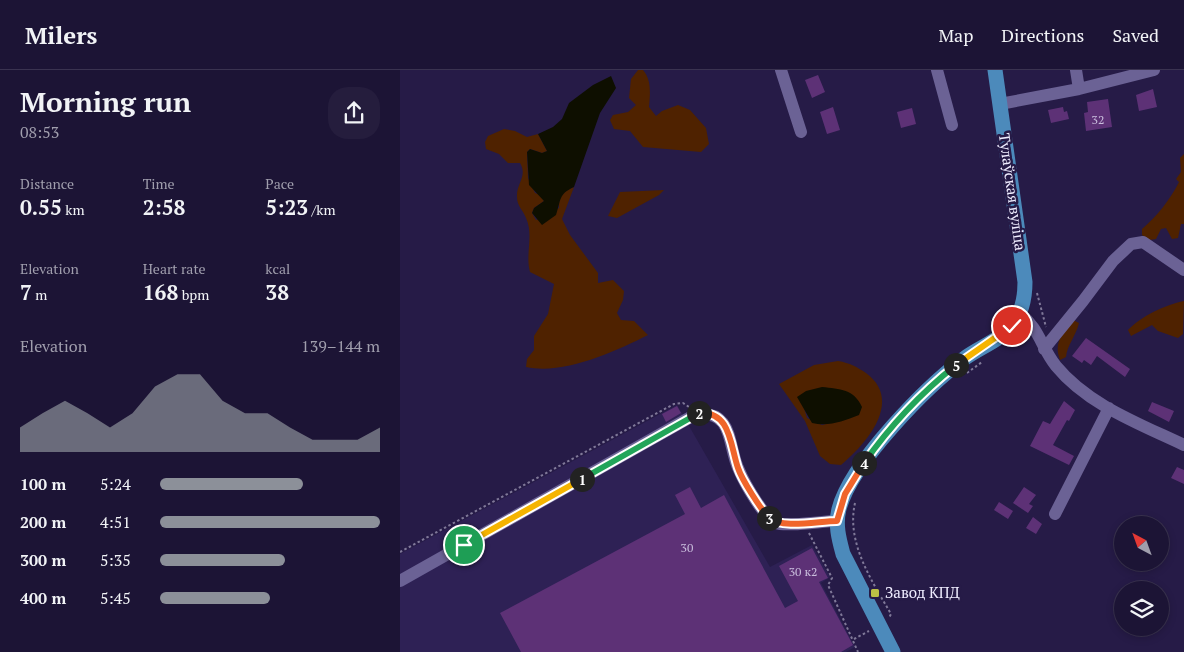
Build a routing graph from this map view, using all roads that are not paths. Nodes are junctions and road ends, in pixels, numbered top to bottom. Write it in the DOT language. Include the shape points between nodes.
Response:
graph roads {
  1 [pos="781,70"];
  2 [pos="937,70"];
  3 [pos="995,70"];
  4 [pos="1076,70"];
  5 [pos="1154,70"];
  6 [pos="1079,89"];
  7 [pos="1000,104"];
  8 [pos="952,125"];
  9 [pos="801,132"];
  10 [pos="1184,270"];
  11 [pos="1020,312"];
  12 [pos="1044,349"];
  13 [pos="1109,408"];
  14 [pos="1184,445"];
  15 [pos="1055,514"];
  16 [pos="837,521"];
  17 [pos="400,581"];
  18 [pos="893,652"];
  1 -- 9 [label="street"];
  2 -- 8 [label="street"];
  3 -- 7 [label="main road, Тулаўская вуліца"];
  4 -- 6 [label="street"];
  5 -- 6 [label="street"];
  6 -- 7 [label="street"];
  7 -- 11 [label="main road, Тулаўская вуліца" via="1025,282"];
  10 -- 12 [label="street" via="1143,242 1131,244 1112,261"];
  11 -- 12 [label="street" via="1040,336"];
  11 -- 16 [label="main road" via="1005,333 944,375 895,423 845,494"];
  12 -- 13 [label="street" via="1074,384"];
  13 -- 14 [label="street"];
  13 -- 15 [label="street"];
  16 -- 17 [label="street" via="783,525 774,522 738,470 729,432 722,420 713,413 698,413"];
  16 -- 18 [label="main road" via="838,538 844,554"];
}
